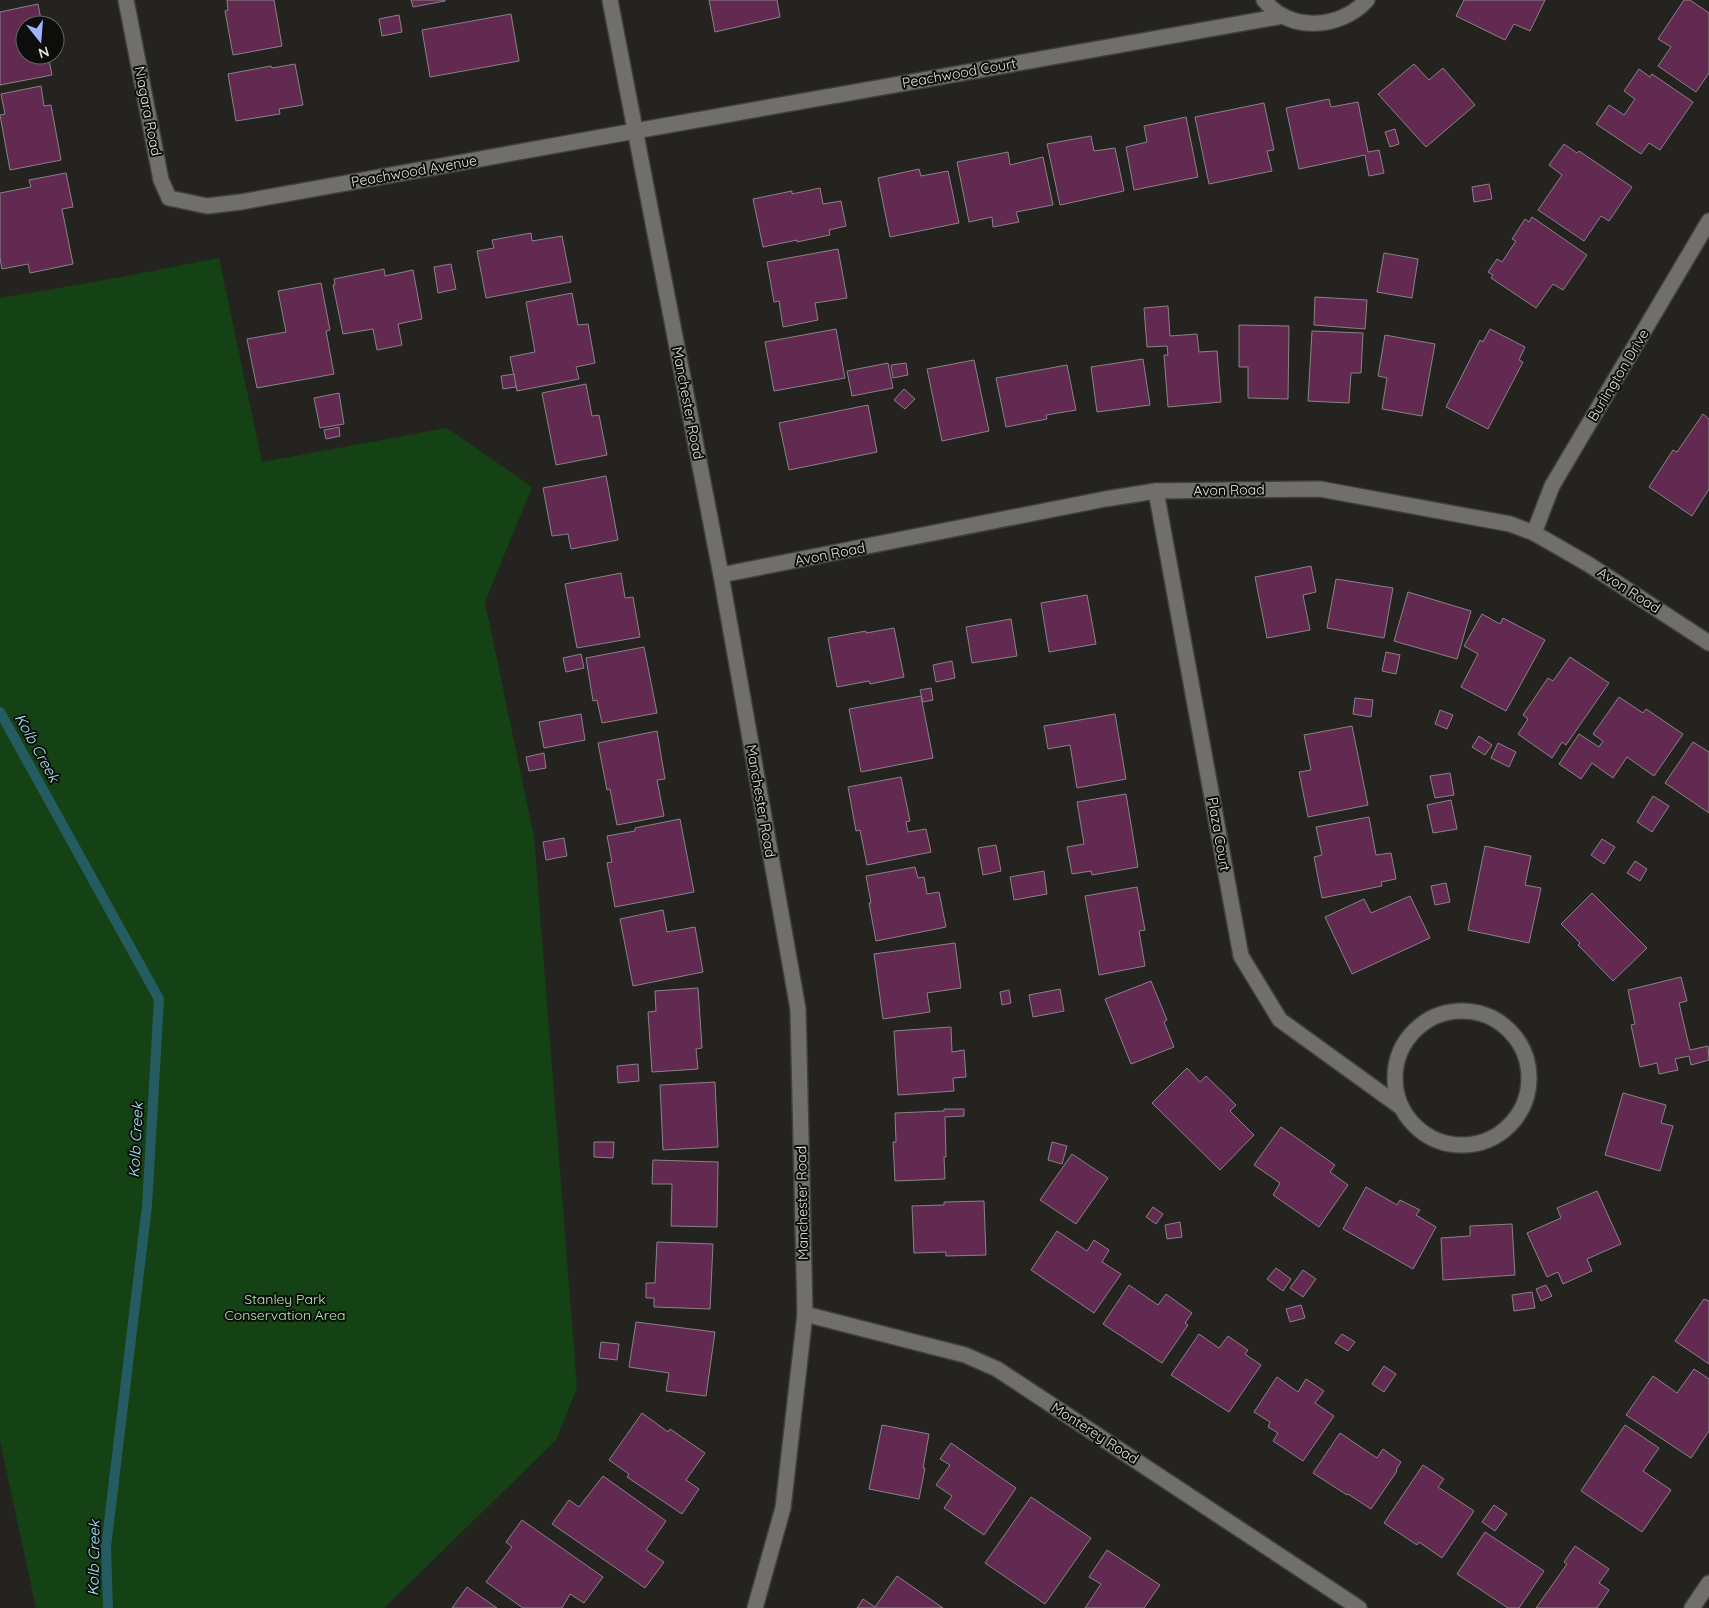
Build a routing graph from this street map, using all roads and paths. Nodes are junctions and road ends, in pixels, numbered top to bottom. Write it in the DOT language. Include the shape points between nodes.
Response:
graph roads {
  1 [pos="126,0"];
  2 [pos="610,0"];
  3 [pos="1264,0"];
  4 [pos="1367,0"];
  5 [pos="1283,16"];
  6 [pos="634,131"];
  7 [pos="193,203"];
  8 [pos="1709,221"];
  9 [pos="1156,491"];
  10 [pos="1534,533"];
  11 [pos="722,575"];
  12 [pos="1709,643"];
  13 [pos="1402,1108"];
  14 [pos="805,1314"];
  15 [pos="1709,1583"];
  16 [pos="755,1608"];
  17 [pos="1359,1608"];
  18 [pos="1692,1608"];
  1 -- 7 [label="street, Niagara Road" via="161,180 169,198"];
  2 -- 6 [label="street, Manchester Road"];
  3 -- 5 [label="street, Peachwood Court"];
  4 -- 5 [label="street, Peachwood Court" via="1345,17 1332,22 1308,24"];
  5 -- 6 [label="street, Peachwood Court"];
  6 -- 7 [label="street, Peachwood Avenue" via="241,202 207,206"];
  6 -- 11 [label="street, Manchester Road"];
  8 -- 10 [label="street, Burlington Drive" via="1552,486"];
  9 -- 10 [label="street, Avon Road" via="1320,489 1510,524"];
  9 -- 11 [label="street, Avon Road"];
  9 -- 13 [label="street, Plaza Court" via="1241,956 1280,1020"];
  10 -- 12 [label="street, Avon Road"];
  11 -- 14 [label="street, Manchester Road" via="798,1009"];
  13 -- 13 [label="street, Plaza Court" via="1415,1126 1443,1142 1480,1143 1510,1126 1525,1104 1530,1078 1521,1044 1501,1022 1480,1012 1465,1010 1428,1020 1410,1035 1398,1056 1395,1086"];
  14 -- 16 [label="street, Manchester Road" via="783,1508"];
  14 -- 17 [label="street, Monterey Road" via="965,1354 997,1369"];
  15 -- 18 [label="street"];
}
